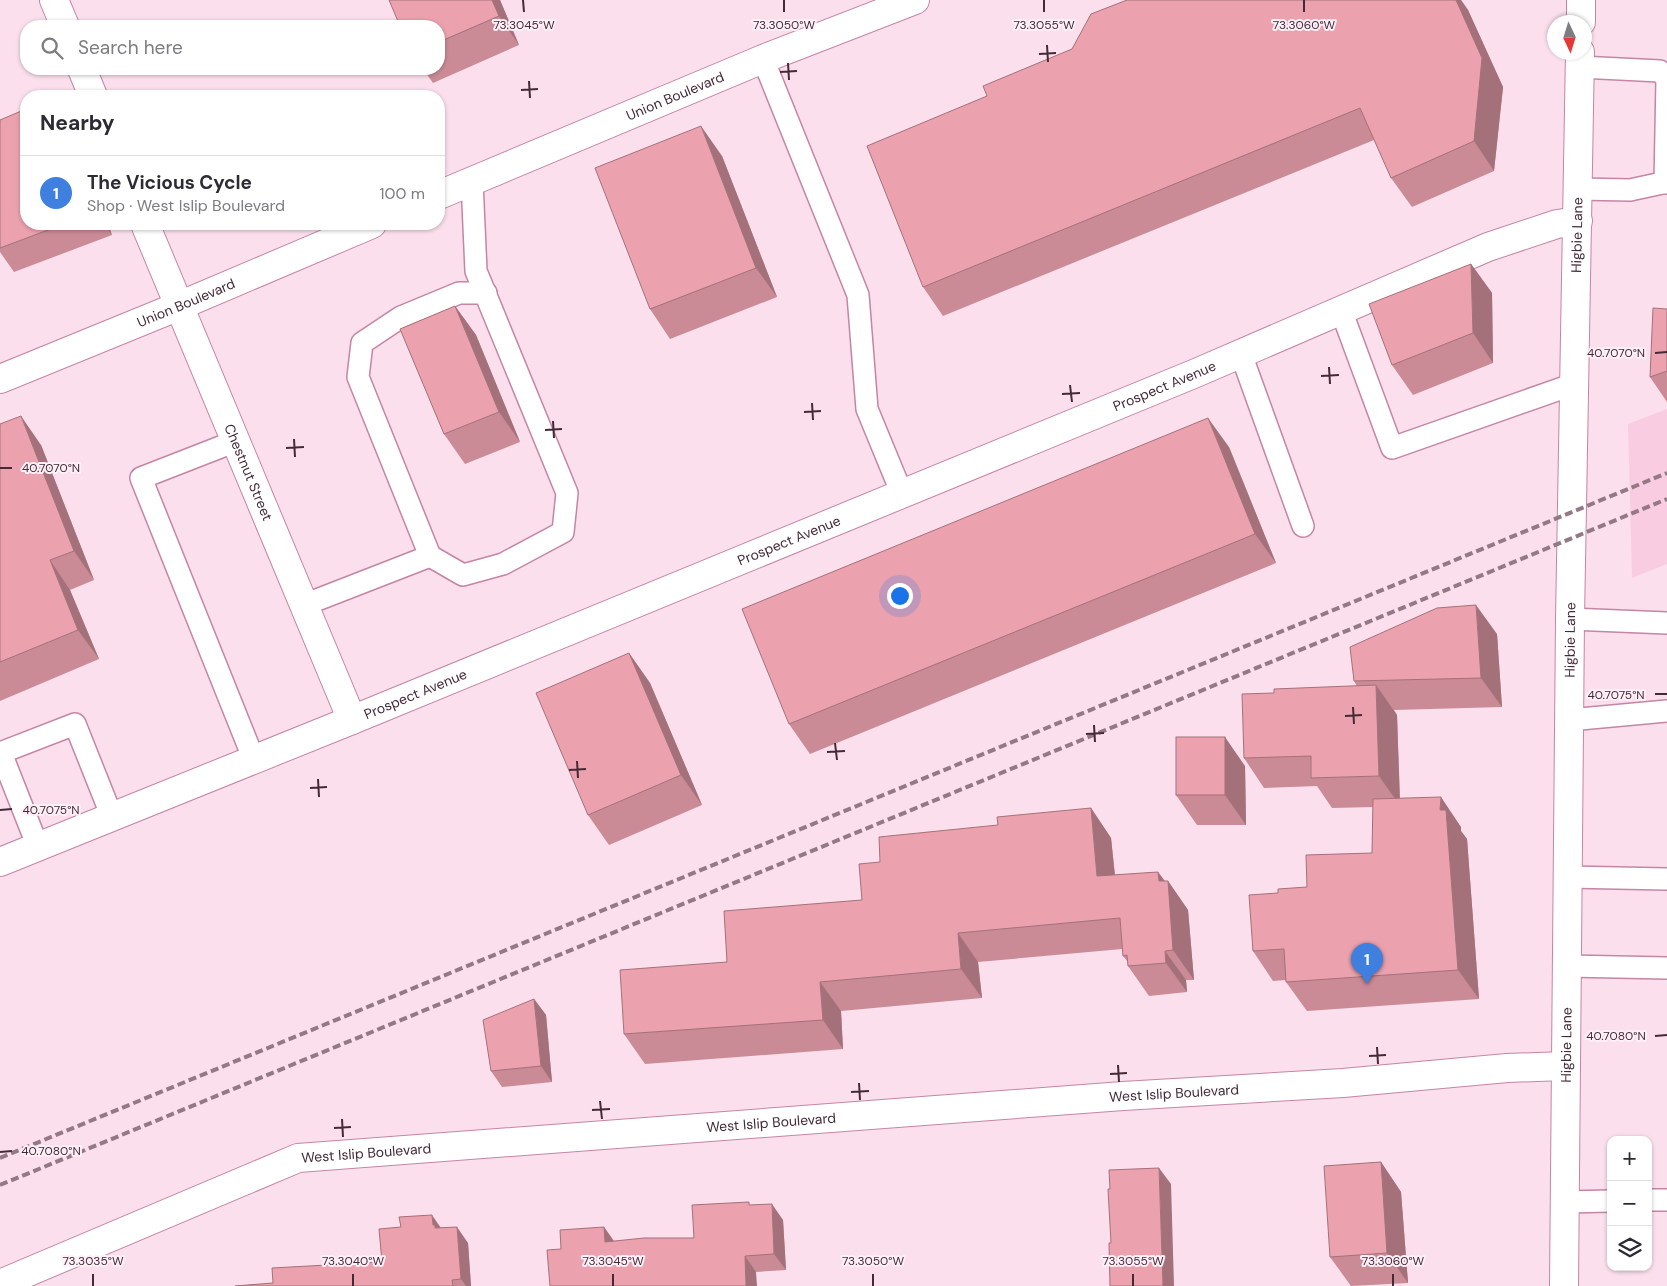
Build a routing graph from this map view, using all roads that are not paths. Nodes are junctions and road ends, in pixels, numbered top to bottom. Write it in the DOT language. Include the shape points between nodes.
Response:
graph roads {
  1 [pos="54,0"];
  2 [pos="915,0"];
  3 [pos="1582,0"];
  4 [pos="1581,15"];
  5 [pos="62,20"];
  6 [pos="763,59"];
  7 [pos="1580,60"];
  8 [pos="84,75"];
  9 [pos="91,90"];
  10 [pos="472,181"];
  11 [pos="1666,182"];
  12 [pos="1578,189"];
  13 [pos="445,192"];
  14 [pos="1578,221"];
  15 [pos="147,230"];
  16 [pos="358,230"];
  17 [pos="486,293"];
  18 [pos="179,306"];
  19 [pos="1341,310"];
  20 [pos="1242,354"];
  21 [pos="0,379"];
  22 [pos="1574,384"];
  23 [pos="236,441"];
  24 [pos="902,494"];
  25 [pos="1303,526"];
  26 [pos="430,556"];
  27 [pos="304,605"];
  28 [pos="1570,619"];
  29 [pos="1667,623"];
  30 [pos="1667,711"];
  31 [pos="352,720"];
  32 [pos="1569,720"];
  33 [pos="1,753"];
  34 [pos="254,760"];
  35 [pos="112,817"];
  36 [pos="38,847"];
  37 [pos="0,862"];
  38 [pos="1568,877"];
  39 [pos="1667,879"];
  40 [pos="1567,966"];
  41 [pos="1667,968"];
  42 [pos="1565,1066"];
  43 [pos="1652,1200"];
  44 [pos="1667,1200"];
  45 [pos="1607,1201"];
  46 [pos="1564,1202"];
  47 [pos="0,1284"];
  48 [pos="1564,1286"];
  1 -- 5 [label="street"];
  2 -- 6 [label="street, Union Boulevard"];
  3 -- 4 [label="street"];
  6 -- 10 [label="street, Union Boulevard"];
  6 -- 24 [label="lane" via="858,295 867,408"];
  7 -- 11 [label="lane" via="1660,71 1667,78"];
  7 -- 12 [label="street, Higbie Lane"];
  8 -- 9 [label="street"];
  10 -- 13 [label="street, Union Boulevard"];
  10 -- 17 [label="lane" via="476,271"];
  11 -- 12 [label="lane" via="1630,190"];
  12 -- 14 [label="street, Higbie Lane"];
  14 -- 19 [label="street, Prospect Avenue" via="1557,224 1488,247"];
  14 -- 22 [label="street, Higbie Lane"];
  15 -- 18 [label="street, Chestnut Street"];
  16 -- 18 [label="street, Union Boulevard"];
  17 -- 26 [label="lane" via="459,293 401,317 362,343 358,377"];
  17 -- 26 [label="lane" via="567,493 563,532 503,564 463,575"];
  18 -- 21 [label="street, Union Boulevard"];
  18 -- 23 [label="street, Chestnut Street"];
  19 -- 20 [label="street, Prospect Avenue"];
  19 -- 22 [label="lane" via="1392,448"];
  20 -- 24 [label="street, Prospect Avenue"];
  20 -- 25 [label="lane"];
  22 -- 28 [label="street, Higbie Lane"];
  23 -- 27 [label="street, Chestnut Street"];
  23 -- 34 [label="lane" via="141,478"];
  24 -- 31 [label="street, Prospect Avenue"];
  26 -- 27 [label="lane"];
  27 -- 31 [label="street, Chestnut Street"];
  28 -- 29 [label="lane"];
  28 -- 32 [label="street, Higbie Lane"];
  30 -- 32 [label="lane"];
  31 -- 34 [label="street, Prospect Avenue"];
  32 -- 38 [label="street, Higbie Lane"];
  33 -- 35 [label="lane" via="75,724"];
  33 -- 36 [label="lane"];
  34 -- 35 [label="street, Prospect Avenue"];
  35 -- 36 [label="street, Prospect Avenue"];
  36 -- 37 [label="street, Prospect Avenue"];
  38 -- 39 [label="lane"];
  38 -- 40 [label="street, Higbie Lane"];
  40 -- 41 [label="lane"];
  40 -- 42 [label="street, Higbie Lane"];
  42 -- 46 [label="street, Higbie Lane"];
  42 -- 47 [label="street, West Islip Boulevard" via="298,1158"];
  43 -- 44 [label="lane"];
  45 -- 46 [label="lane"];
  46 -- 48 [label="street, Higbie Lane"];
}
